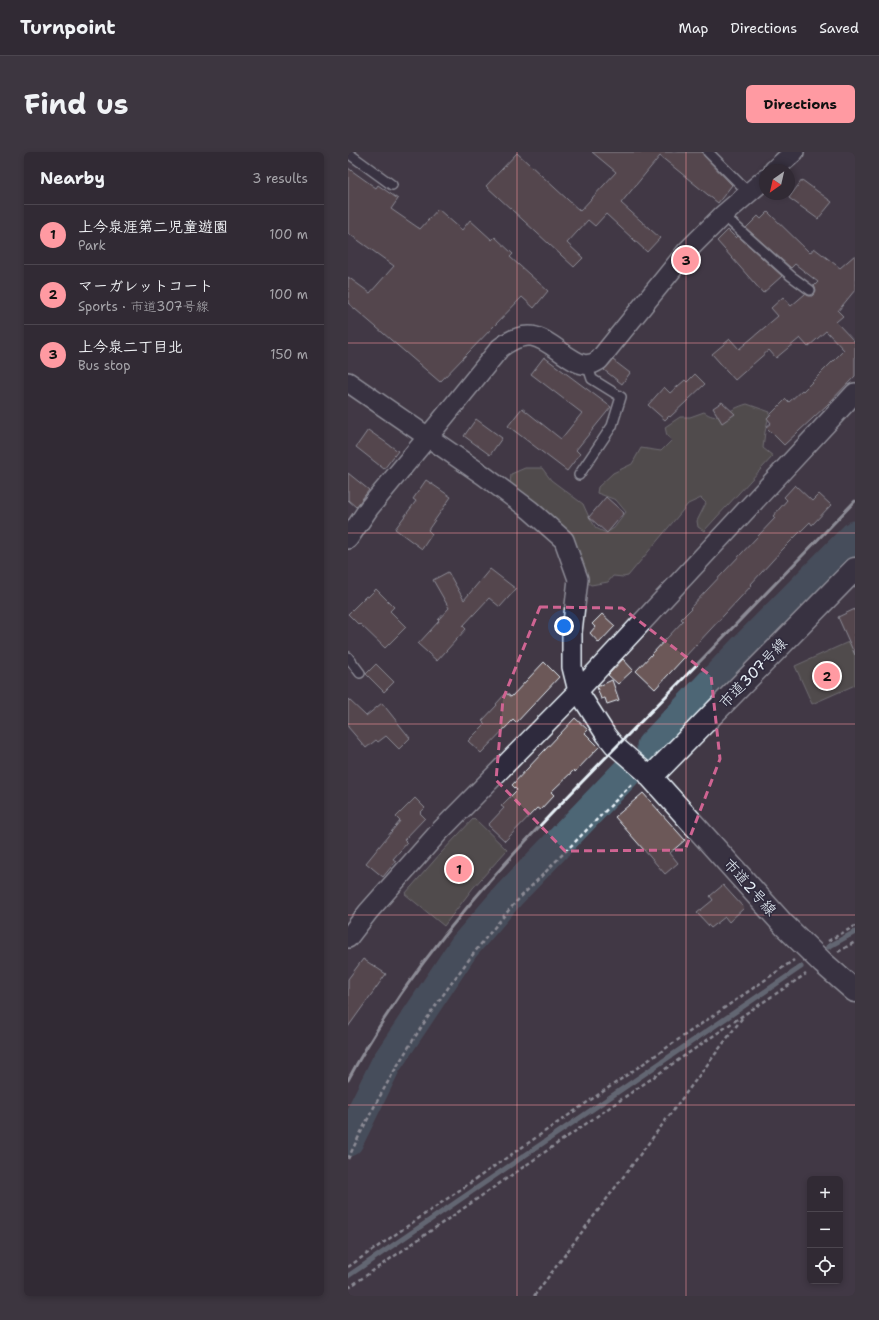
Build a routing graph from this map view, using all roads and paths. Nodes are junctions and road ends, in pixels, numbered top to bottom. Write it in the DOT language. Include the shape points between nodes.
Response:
graph roads {
  1 [pos="708,152"];
  2 [pos="794,152"];
  3 [pos="348,153"];
  4 [pos="781,164"];
  5 [pos="759,184"];
  6 [pos="392,185"];
  7 [pos="749,193"];
  8 [pos="724,215"];
  9 [pos="810,290"];
  10 [pos="590,364"];
  11 [pos="348,382"];
  12 [pos="855,393"];
  13 [pos="427,438"];
  14 [pos="579,475"];
  15 [pos="348,538"];
  16 [pos="855,569"];
  17 [pos="348,657"];
  18 [pos="360,673"];
  19 [pos="578,691"];
  20 [pos="648,773"];
  21 [pos="855,926"];
  22 [pos="348,938"];
  23 [pos="820,951"];
  24 [pos="855,991"];
  25 [pos="745,1014"];
  26 [pos="348,1159"];
  27 [pos="348,1267"];
  28 [pos="348,1288"];
  29 [pos="534,1296"];
  1 -- 7 [label="lane"];
  2 -- 4 [label="street"];
  3 -- 6 [label="lane"];
  5 -- 7 [label="street"];
  7 -- 8 [label="street"];
  8 -- 9 [label="lane"];
  8 -- 10 [label="street" via="686,251 599,360"];
  10 -- 13 [label="street" via="575,362 532,335 511,339 500,348"];
  10 -- 14 [label="lane" via="592,379 621,397 612,426"];
  11 -- 13 [label="street"];
  12 -- 19 [label="street"];
  13 -- 15 [label="street" via="369,508"];
  13 -- 19 [label="street" via="483,475 530,510 564,540 578,579 572,632 572,667"];
  16 -- 20 [label="street, 市道307号線"];
  17 -- 18 [label="lane"];
  19 -- 20 [label="street" via="614,745"];
  19 -- 22 [label="street" via="439,832"];
  20 -- 23 [label="street, 市道2号線" via="784,925"];
  20 -- 26 [label="path" via="516,903 480,946 405,1052"];
  21 -- 23 [label="path"];
  23 -- 24 [label="street, 市道2号線"];
  23 -- 25 [label="path"];
  23 -- 27 [label="path"];
  25 -- 28 [label="path"];
  25 -- 29 [label="path"];
}
